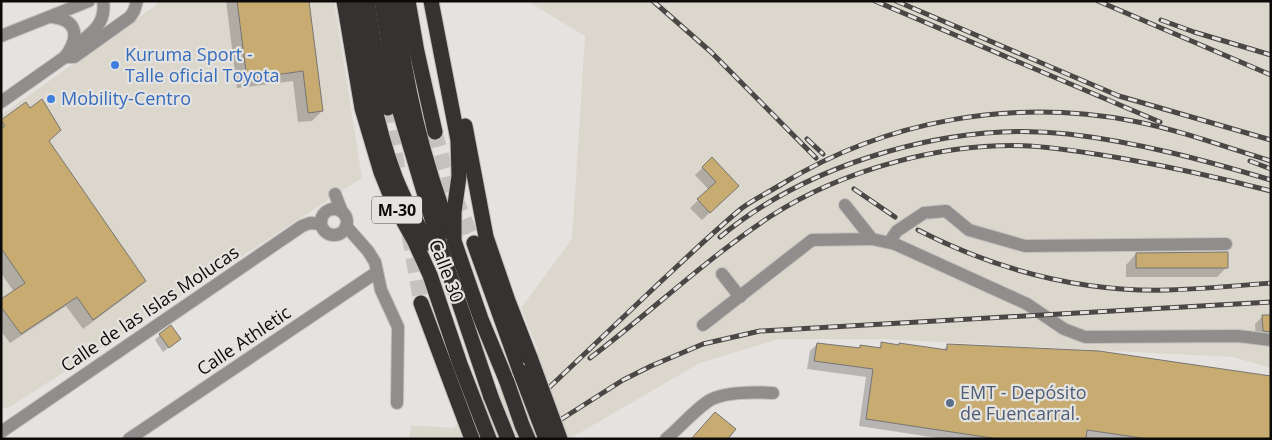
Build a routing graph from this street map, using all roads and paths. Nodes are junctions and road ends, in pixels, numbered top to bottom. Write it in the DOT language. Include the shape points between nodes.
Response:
graph roads {
  1 [pos="89,1"];
  2 [pos="103,1"];
  3 [pos="137,1"];
  4 [pos="344,1"];
  5 [pos="356,1"];
  6 [pos="367,1"];
  7 [pos="382,1"];
  8 [pos="395,1"];
  9 [pos="408,1"];
  10 [pos="431,1"];
  11 [pos="437,1"];
  12 [pos="52,17"];
  13 [pos="1,36"];
  14 [pos="69,52"];
  15 [pos="1,102"];
  16 [pos="388,108"];
  17 [pos="435,132"];
  18 [pos="335,194"];
  19 [pos="845,205"];
  20 [pos="342,212"];
  21 [pos="321,224"];
  22 [pos="346,226"];
  23 [pos="896,238"];
  24 [pos="872,239"];
  25 [pos="454,242"];
  26 [pos="474,244"];
  27 [pos="1226,244"];
  28 [pos="377,272"];
  29 [pos="722,274"];
  30 [pos="740,297"];
  31 [pos="421,303"];
  32 [pos="703,325"];
  33 [pos="1271,340"];
  34 [pos="772,393"];
  35 [pos="397,403"];
  36 [pos="484,404"];
  37 [pos="1,432"];
  38 [pos="525,432"];
  39 [pos="129,439"];
  40 [pos="472,439"];
  41 [pos="489,439"];
  42 [pos="498,439"];
  43 [pos="508,439"];
  44 [pos="546,439"];
  45 [pos="560,439"];
  46 [pos="666,439"];
  1 -- 12 [label="street"];
  2 -- 14 [label="street" via="100,24"];
  3 -- 14 [label="street" via="130,18 74,57"];
  4 -- 36 [label="highway, Calle 30 / M-30" via="362,108 381,172 430,275"];
  5 -- 36 [label="highway" via="385,148 394,176 427,244"];
  6 -- 16 [label="highway"];
  7 -- 36 [label="highway" via="399,108"];
  8 -- 25 [label="highway" via="412,110"];
  9 -- 17 [label="highway"];
  10 -- 25 [label="highway, Calle 30" via="458,140"];
  11 -- 45 [label="highway, bridge" via="462,108 486,237"];
  12 -- 13 [label="street"];
  12 -- 14 [label="street" via="66,20 71,25 75,38"];
  14 -- 15 [label="street"];
  18 -- 20 [label="street"];
  19 -- 24 [label="street"];
  20 -- 21 [label="street, Calle de las Islas Molucas" via="330,210 323,215"];
  20 -- 22 [label="street"];
  21 -- 22 [label="street" via="325,232 332,235 341,233"];
  21 -- 37 [label="street, Calle de las Islas Molucas" via="302,226"];
  22 -- 28 [label="street" via="368,251"];
  23 -- 24 [label="street"];
  23 -- 27 [label="street, bridge" via="924,213 946,210 969,230 1025,246"];
  23 -- 33 [label="street" via="1027,304 1064,329 1085,337 1238,336"];
  24 -- 30 [label="street" via="812,240"];
  25 -- 38 [label="highway, Calle 30, bridge"];
  26 -- 44 [label="highway, bridge"];
  28 -- 35 [label="street" via="381,290 398,327"];
  28 -- 39 [label="street, Calle Athletic"];
  29 -- 30 [label="street"];
  30 -- 32 [label="street"];
  31 -- 40 [label="highway"];
  34 -- 46 [label="street" via="752,391 709,400"];
  36 -- 41 [label="highway, Calle 30 / M-30"];
  36 -- 42 [label="highway"];
  36 -- 43 [label="highway, bridge"];
}
